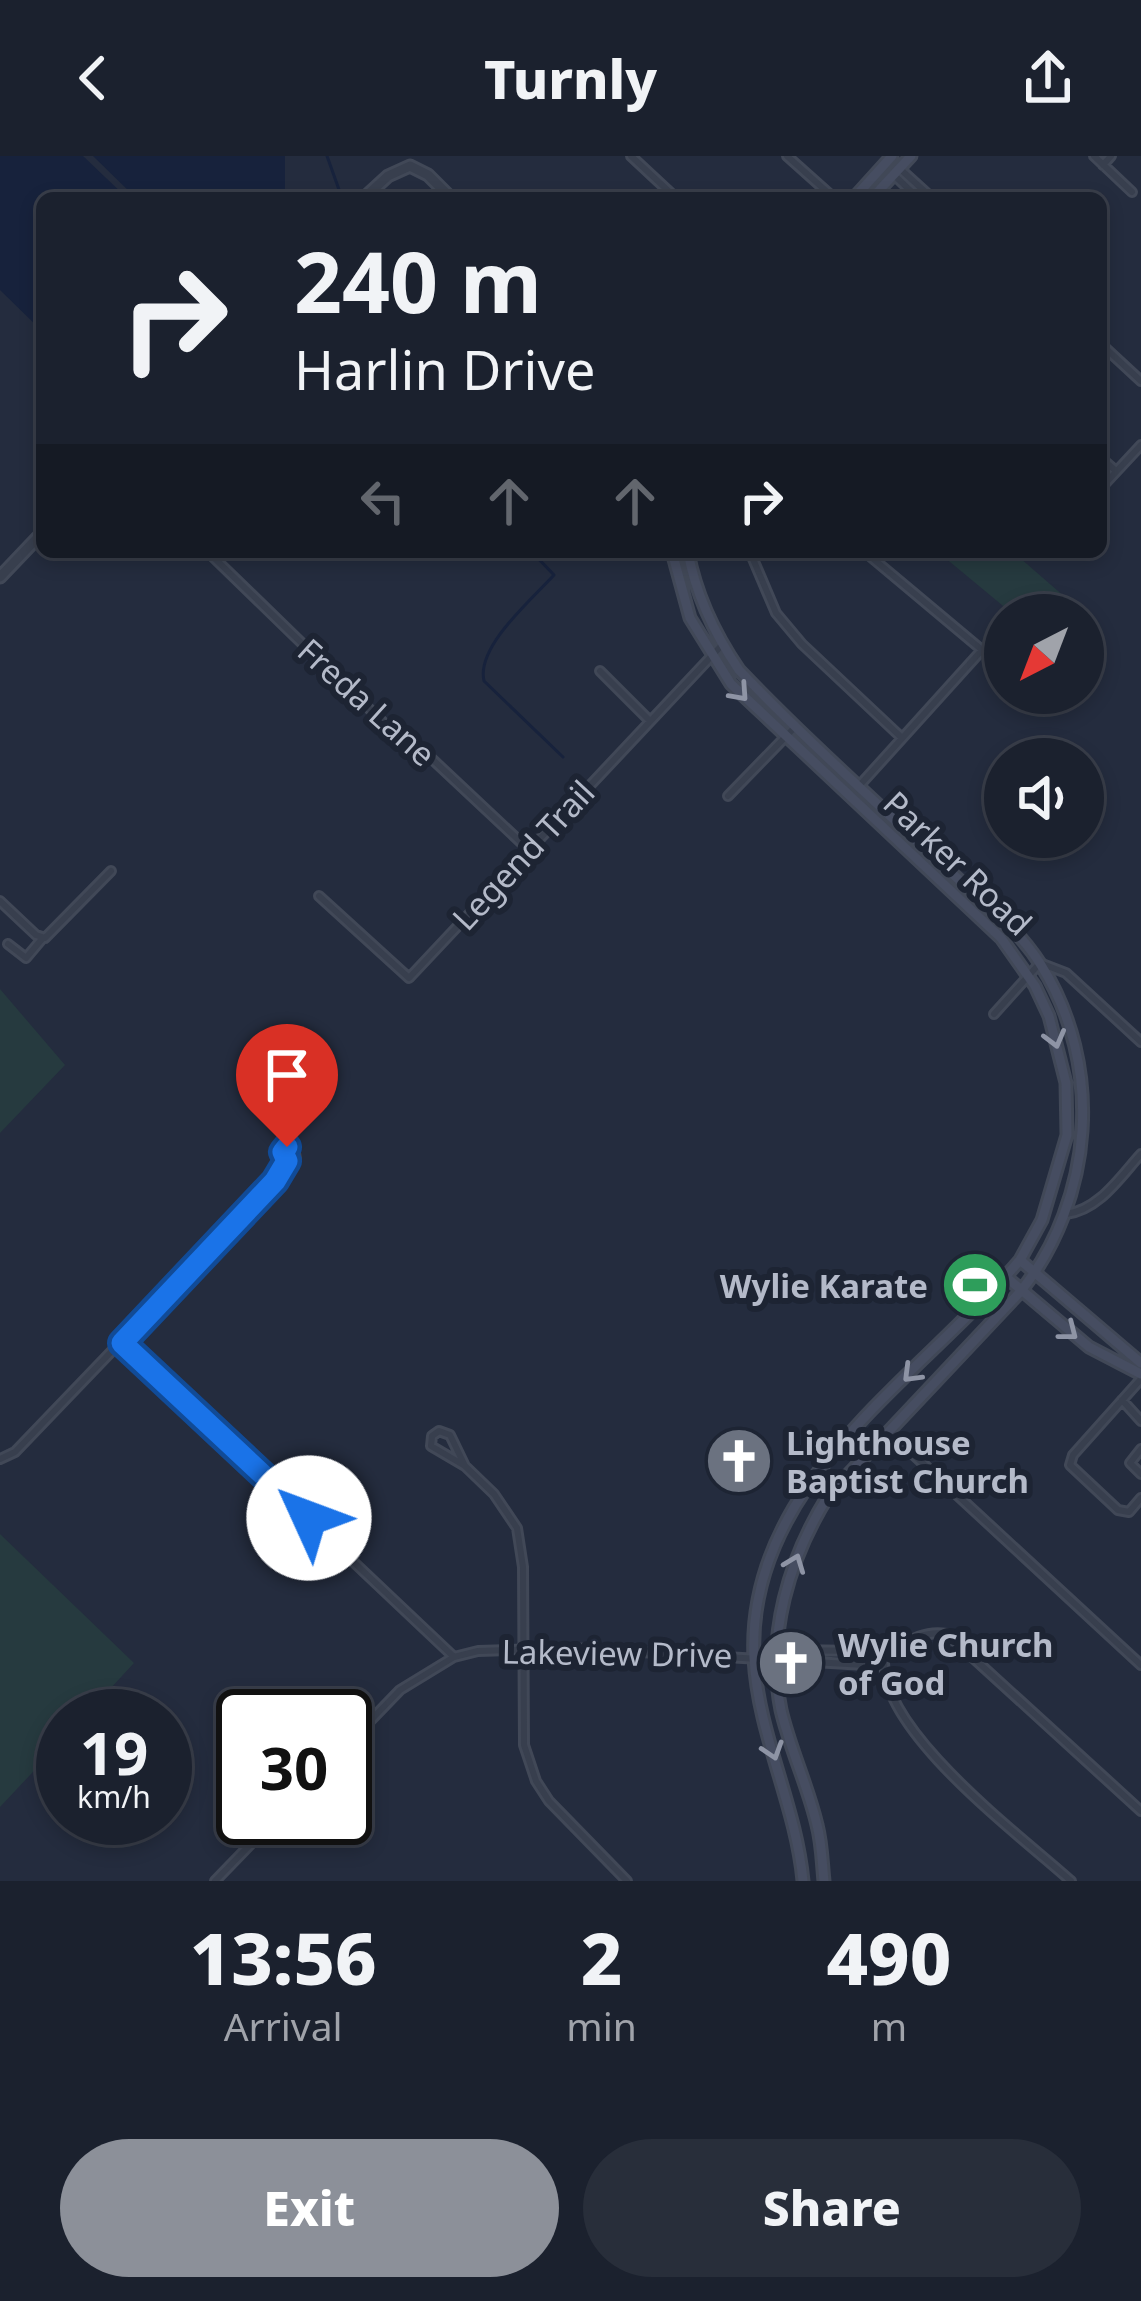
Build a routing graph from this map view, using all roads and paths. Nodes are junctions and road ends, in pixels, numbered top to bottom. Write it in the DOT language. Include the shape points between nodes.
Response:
graph roads {
  1 [pos="631,156"];
  2 [pos="787,156"];
  3 [pos="892,156"];
  4 [pos="911,156"];
  5 [pos="1094,156"];
  6 [pos="1112,156"];
  7 [pos="1103,165"];
  8 [pos="896,171"];
  9 [pos="371,192"];
  10 [pos="445,192"];
  11 [pos="670,192"];
  12 [pos="827,192"];
  13 [pos="859,192"];
  14 [pos="877,192"];
  15 [pos="913,192"];
  16 [pos="924,192"];
  17 [pos="1132,193"];
  18 [pos="1107,350"];
  19 [pos="1141,381"];
  20 [pos="1141,445"];
  21 [pos="1107,463"];
  22 [pos="1116,471"];
  23 [pos="1107,481"];
  24 [pos="36,539"];
  25 [pos="214,558"];
  26 [pos="674,558"];
  27 [pos="690,558"];
  28 [pos="753,558"];
  29 [pos="872,558"];
  30 [pos="0,577"];
  31 [pos="722,645"];
  32 [pos="711,656"];
  33 [pos="600,671"];
  34 [pos="649,720"];
  35 [pos="796,726"];
  36 [pos="785,738"];
  37 [pos="902,738"];
  38 [pos="859,786"];
  39 [pos="728,796"];
  40 [pos="528,849"];
  41 [pos="110,871"];
  42 [pos="319,896"];
  43 [pos="0,901"];
  44 [pos="42,939"];
  45 [pos="8,944"];
  46 [pos="1040,963"];
  47 [pos="1029,975"];
  48 [pos="994,1014"];
  49 [pos="1141,1042"];
  50 [pos="1141,1154"];
  51 [pos="287,1161"];
  52 [pos="1066,1214"];
  53 [pos="1020,1261"];
  54 [pos="1034,1274"];
  55 [pos="1006,1277"];
  56 [pos="1021,1291"];
  57 [pos="122,1343"];
  58 [pos="1141,1364"];
  59 [pos="1141,1377"];
  60 [pos="1122,1400"];
  61 [pos="1141,1421"];
  62 [pos="887,1431"];
  63 [pos="1141,1449"];
  64 [pos="0,1459"];
  65 [pos="465,1466"];
  66 [pos="1141,1474"];
  67 [pos="1141,1498"];
  68 [pos="522,1647"];
  69 [pos="754,1656"];
  70 [pos="454,1657"];
  71 [pos="779,1660"];
  72 [pos="884,1660"];
  73 [pos="1141,1665"];
  74 [pos="372,1720"];
  75 [pos="1141,1811"];
  76 [pos="250,1845"];
  77 [pos="215,1881"];
  78 [pos="627,1881"];
  79 [pos="803,1881"];
  80 [pos="824,1881"];
  81 [pos="1071,1881"];
  1 -- 11 [label="street"];
  2 -- 12 [label="street"];
  3 -- 13 [label="main road"];
  4 -- 8 [label="main road"];
  5 -- 7 [label="street"];
  6 -- 7 [label="street"];
  7 -- 17 [label="street"];
  8 -- 14 [label="main road"];
  8 -- 15 [label="street"];
  8 -- 16 [label="street"];
  9 -- 10 [label="street" via="410,166"];
  18 -- 19 [label="street"];
  20 -- 22 [label="street"];
  21 -- 22 [label="street"];
  22 -- 23 [label="street"];
  24 -- 30 [label="street"];
  25 -- 40 [label="street, Freda Lane"];
  26 -- 32 [label="main road, Parker Road" via="690,618"];
  27 -- 31 [label="main road, Parker Road"];
  28 -- 37 [label="street" via="776,613"];
  29 -- 37 [label="street" via="982,650"];
  31 -- 32 [label="street, Legend Trail"];
  31 -- 35 [label="main road, Parker Road"];
  32 -- 34 [label="street, Legend Trail"];
  32 -- 36 [label="main road, Parker Road, one-way"];
  33 -- 34 [label="street"];
  34 -- 40 [label="street, Legend Trail"];
  35 -- 36 [label="street"];
  35 -- 38 [label="main road, Parker Road"];
  36 -- 39 [label="street"];
  36 -- 47 [label="main road, Parker Road" via="1001,938"];
  37 -- 38 [label="street"];
  38 -- 46 [label="main road, Parker Road" via="1003,918"];
  40 -- 42 [label="street, Legend Trail" via="409,978"];
  41 -- 44 [label="street"];
  43 -- 44 [label="street"];
  44 -- 45 [label="street" via="26,958"];
  46 -- 47 [label="street"];
  46 -- 49 [label="street" via="1066,973"];
  46 -- 52 [label="main road, Parker Road" via="1082,1080 1084,1134"];
  47 -- 48 [label="street"];
  47 -- 53 [label="main road, Parker Road, one-way" via="1054,1036 1067,1123 1054,1186"];
  50 -- 52 [label="street" via="1100,1199"];
  51 -- 57 [label="street"];
  52 -- 54 [label="main road, Parker Road"];
  53 -- 54 [label="main road"];
  53 -- 55 [label="main road, Parker Road"];
  54 -- 56 [label="main road, Parker Road"];
  54 -- 58 [label="main road"];
  55 -- 56 [label="main road"];
  55 -- 69 [label="main road, Parker Road, one-way" via="805,1489 763,1575"];
  56 -- 59 [label="main road, one-way"];
  56 -- 62 [label="main road, Parker Road"];
  57 -- 64 [label="street"];
  57 -- 70 [label="street"];
  59 -- 60 [label="street"];
  60 -- 61 [label="street"];
  60 -- 67 [label="street" via="1070,1465 1118,1510 1129,1512"];
  71 -- 62 [label="main road, Parker Road, one-way" via="787,1583 812,1523"];
  62 -- 73 [label="street"];
  63 -- 66 [label="street" via="1130,1463"];
  65 -- 65 [label="street" via="450,1435 431,1436 430,1446"];
  65 -- 68 [label="street" via="517,1528"];
  68 -- 69 [label="street, Lakeview Drive"];
  68 -- 70 [label="street, Lakeview Drive"];
  68 -- 78 [label="street" via="524,1744 536,1781"];
  69 -- 71 [label="street, Lakeview Drive"];
  69 -- 79 [label="main road, Parker Road, one-way"];
  70 -- 74 [label="street, Lakeview Drive" via="400,1690"];
  71 -- 72 [label="street"];
  71 -- 72 [label="street" via="786,1649 863,1651"];
  71 -- 80 [label="main road, Parker Road" via="781,1710 818,1830"];
  72 -- 75 [label="street" via="917,1635 947,1634"];
  72 -- 81 [label="street" via="908,1725 936,1761"];
  76 -- 77 [label="street"];
}
